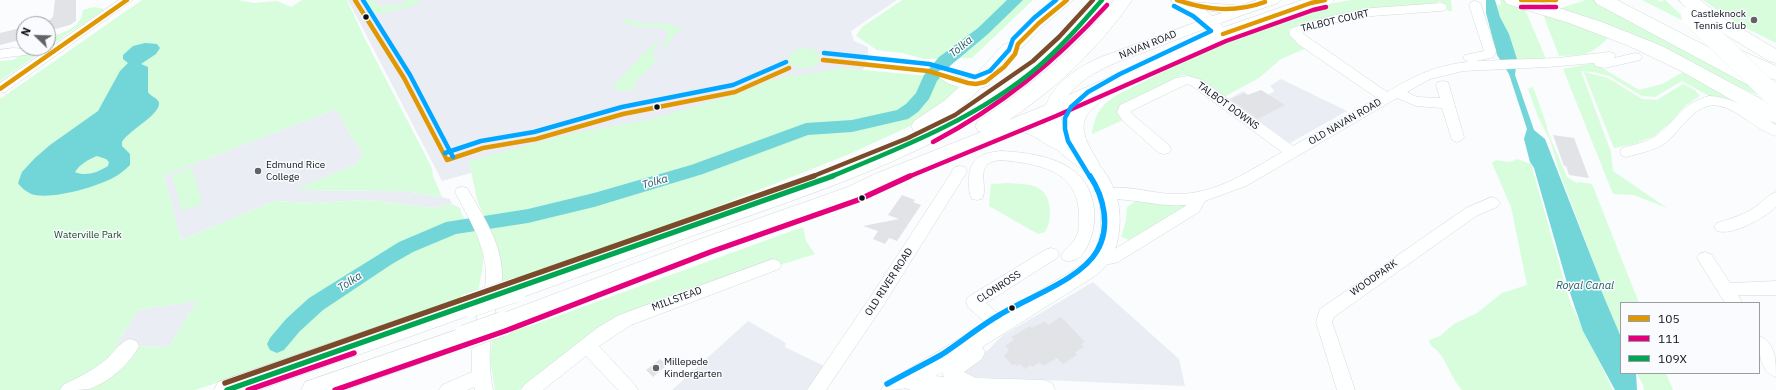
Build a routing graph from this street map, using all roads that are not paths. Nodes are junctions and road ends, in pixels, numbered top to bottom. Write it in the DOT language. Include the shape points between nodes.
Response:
graph roads {
  1 [pos="108,0"];
  2 [pos="1067,0"];
  3 [pos="1102,0"];
  4 [pos="1123,0"];
  5 [pos="1273,0"];
  6 [pos="1325,0"];
  7 [pos="1513,0"];
  8 [pos="1528,0"];
  9 [pos="1602,0"];
  10 [pos="1631,0"];
  11 [pos="1674,0"];
  12 [pos="125,2"];
  13 [pos="1183,2"];
  14 [pos="1475,5"];
  15 [pos="1441,7"];
  16 [pos="1559,8"];
  17 [pos="1690,8"];
  18 [pos="1242,10"];
  19 [pos="1217,27"];
  20 [pos="1633,48"];
  21 [pos="16,52"];
  22 [pos="0,54"];
  23 [pos="1609,56"];
  24 [pos="1776,57"];
  25 [pos="1594,59"];
  26 [pos="1473,64"];
  27 [pos="1140,70"];
  28 [pos="1776,74"];
  29 [pos="979,78"];
  30 [pos="1443,85"];
  31 [pos="0,89"];
  32 [pos="1776,90"];
  33 [pos="1392,95"];
  34 [pos="1776,98"];
  35 [pos="1448,104"];
  36 [pos="1053,110"];
  37 [pos="1776,116"];
  38 [pos="1014,125"];
  39 [pos="1776,131"];
  40 [pos="1456,137"];
  41 [pos="1064,145"];
  42 [pos="1164,149"];
  43 [pos="1292,152"];
  44 [pos="1627,152"];
  45 [pos="1088,163"];
  46 [pos="883,180"];
  47 [pos="462,192"];
  48 [pos="1107,194"];
  49 [pos="1776,198"];
  50 [pos="1197,199"];
  51 [pos="1492,203"];
  52 [pos="1722,227"];
  53 [pos="1051,254"];
  54 [pos="1069,256"];
  55 [pos="1705,258"];
  56 [pos="1101,260"];
  57 [pos="773,265"];
  58 [pos="556,275"];
  59 [pos="1776,288"];
  60 [pos="1733,296"];
  61 [pos="999,325"];
  62 [pos="587,345"];
  63 [pos="1760,345"];
  64 [pos="130,346"];
  65 [pos="1776,370"];
  66 [pos="910,380"];
  67 [pos="483,383"];
  68 [pos="980,388"];
  69 [pos="69,390"];
  70 [pos="227,390"];
  71 [pos="314,390"];
  72 [pos="448,390"];
  73 [pos="530,390"];
  74 [pos="629,390"];
  75 [pos="816,390"];
  76 [pos="890,390"];
  77 [pos="1044,390"];
  78 [pos="1346,390"];
  1 -- 12 [label="street"];
  2 -- 29 [label="street" via="1018,44 1017,51 992,79 984,82"];
  3 -- 58 [label="highway" via="1084,22 1038,66 994,99 935,134 811,185"];
  4 -- 46 [label="highway" via="1082,52 1036,92 971,135"];
  5 -- 18 [label="main road, NAVAN ROAD"];
  6 -- 19 [label="highway, NAVAN ROAD"];
  7 -- 16 [label="highway"];
  8 -- 16 [label="highway"];
  9 -- 32 [label="highway"];
  10 -- 28 [label="highway"];
  11 -- 17 [label="highway"];
  12 -- 31 [label="street"];
  13 -- 18 [label="street"];
  13 -- 19 [label="street"];
  14 -- 26 [label="street" via="1490,51 1489,54 1470,57"];
  15 -- 33 [label="street, TALBOT COURT" via="1372,12 1331,20 1296,31 1295,34 1302,41"];
  16 -- 20 [label="highway" via="1607,30"];
  17 -- 24 [label="highway"];
  17 -- 34 [label="highway, bridge"];
  18 -- 19 [label="main road, NAVAN ROAD"];
  19 -- 27 [label="highway, NAVAN ROAD"];
  19 -- 36 [label="main road, NAVAN ROAD" via="1120,56 1087,70 1064,90"];
  20 -- 25 [label="street" via="1605,64"];
  20 -- 37 [label="highway" via="1681,63"];
  21 -- 22 [label="street"];
  23 -- 25 [label="street"];
  25 -- 26 [label="street, OLD NAVAN ROAD"];
  26 -- 33 [label="street, OLD NAVAN ROAD" via="1439,70"];
  27 -- 36 [label="highway"];
  27 -- 45 [label="highway" via="1093,96 1075,114 1072,124 1073,136"];
  29 -- 58 [label="highway" via="938,116 906,135"];
  30 -- 35 [label="street"];
  33 -- 35 [label="street" via="1418,104 1430,101"];
  33 -- 43 [label="street, OLD NAVAN ROAD"];
  35 -- 40 [label="street"];
  36 -- 38 [label="highway"];
  36 -- 41 [label="main road" via="1055,130"];
  38 -- 41 [label="highway" via="1025,125 1044,131"];
  38 -- 46 [label="highway"];
  39 -- 44 [label="street" via="1728,104 1707,100 1698,104 1662,138"];
  41 -- 45 [label="main road"];
  42 -- 43 [label="street, TALBOT DOWNS" via="1126,117 1125,108 1188,80 1197,83"];
  43 -- 50 [label="street, OLD NAVAN ROAD" via="1223,191"];
  45 -- 48 [label="main road"];
  46 -- 71 [label="highway, bridge" via="856,193 711,244 502,324"];
  47 -- 67 [label="street" via="485,235 494,269 494,285 480,348"];
  48 -- 50 [label="street, OLD NAVAN ROAD" via="1122,193 1163,200"];
  48 -- 56 [label="main road" via="1111,222"];
  49 -- 52 [label="street" via="1767,209"];
  50 -- 56 [label="street" via="1194,208 1114,258"];
  51 -- 78 [label="street, WOODPARK" via="1471,212 1326,314 1324,322"];
  53 -- 61 [label="street, CLONROSS" via="974,302"];
  54 -- 75 [label="street, OLD RIVER ROAD" via="1079,248 1085,233 1087,216 1081,189 1071,175 1055,166 1014,157 984,159 976,171 977,189 957,175 877,301"];
  55 -- 60 [label="street"];
  56 -- 61 [label="main road" via="1082,275"];
  57 -- 62 [label="street, MILLSTEAD" via="633,316"];
  58 -- 70 [label="highway, bridge"];
  59 -- 60 [label="street"];
  61 -- 66 [label="main road"];
  61 -- 68 [label="main road" via="992,339 961,361 953,373 957,380"];
  62 -- 73 [label="street, MILLSTEAD"];
  62 -- 74 [label="street"];
  63 -- 65 [label="street"];
  64 -- 69 [label="street" via="108,370"];
  66 -- 68 [label="main road" via="935,386"];
  66 -- 76 [label="street"];
  67 -- 72 [label="street"];
  68 -- 77 [label="main road"];
}
